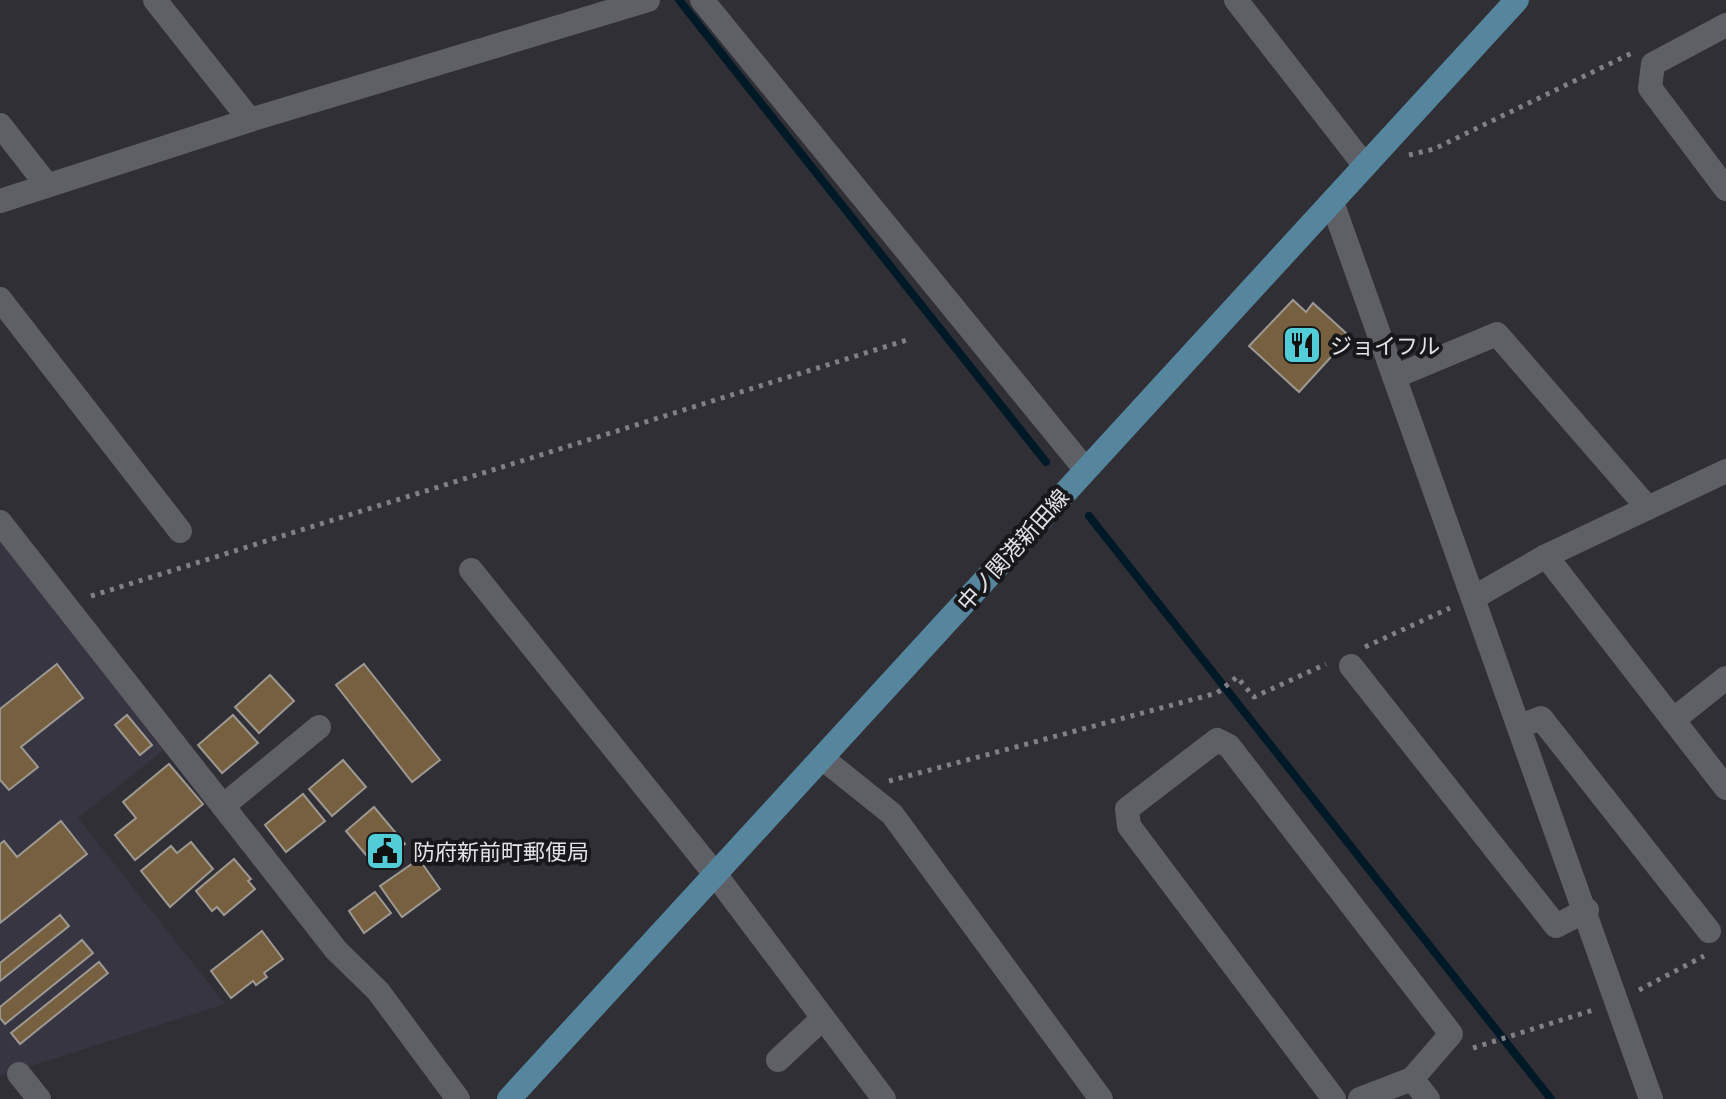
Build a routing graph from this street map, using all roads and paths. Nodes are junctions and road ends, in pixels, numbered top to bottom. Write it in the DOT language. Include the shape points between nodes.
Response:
graph roads {
  1 [pos="155,0"];
  2 [pos="648,0"];
  3 [pos="702,0"];
  4 [pos="1236,0"];
  5 [pos="1517,0"];
  6 [pos="1726,25"];
  7 [pos="1643,47"];
  8 [pos="250,120"];
  9 [pos="0,125"];
  10 [pos="1407,156"];
  11 [pos="1365,166"];
  12 [pos="47,185"];
  13 [pos="1726,189"];
  14 [pos="0,201"];
  15 [pos="1332,202"];
  16 [pos="0,299"];
  17 [pos="910,339"];
  18 [pos="1394,377"];
  19 [pos="1085,469"];
  20 [pos="1726,471"];
  21 [pos="1648,508"];
  22 [pos="0,522"];
  23 [pos="180,531"];
  24 [pos="1546,556"];
  25 [pos="471,570"];
  26 [pos="1473,598"];
  27 [pos="63,605"];
  28 [pos="1346,660"];
  29 [pos="1726,678"];
  30 [pos="1673,720"];
  31 [pos="1520,726"];
  32 [pos="319,727"];
  33 [pos="822,758"];
  34 [pos="1726,788"];
  35 [pos="865,791"];
  36 [pos="223,806"];
  37 [pos="715,874"];
  38 [pos="1587,910"];
  39 [pos="1711,941"];
  40 [pos="1617,1002"];
  41 [pos="822,1019"];
  42 [pos="778,1060"];
  43 [pos="19,1074"];
  44 [pos="1412,1079"];
  45 [pos="39,1099"];
  46 [pos="458,1099"];
  47 [pos="509,1099"];
  48 [pos="884,1099"];
  49 [pos="1101,1099"];
  50 [pos="1334,1099"];
  51 [pos="1360,1099"];
  52 [pos="1428,1099"];
  53 [pos="1651,1099"];
  1 -- 8 [label="street"];
  2 -- 8 [label="street"];
  3 -- 19 [label="street"];
  4 -- 11 [label="street"];
  5 -- 11 [label="main road, 中ノ関港新田線"];
  6 -- 13 [label="street" via="1653,64 1650,88"];
  7 -- 10 [label="path" via="1434,149"];
  8 -- 12 [label="street"];
  9 -- 12 [label="street"];
  11 -- 15 [label="main road, 中ノ関港新田線"];
  12 -- 14 [label="street"];
  15 -- 18 [label="street"];
  15 -- 19 [label="main road, 中ノ関港新田線"];
  16 -- 23 [label="street"];
  17 -- 27 [label="path"];
  18 -- 21 [label="street" via="1497,334"];
  18 -- 26 [label="street"];
  19 -- 33 [label="main road, 中ノ関港新田線"];
  20 -- 21 [label="street"];
  21 -- 24 [label="street"];
  22 -- 27 [label="street"];
  24 -- 26 [label="street"];
  24 -- 30 [label="street"];
  25 -- 37 [label="street"];
  26 -- 28 [label="path"];
  26 -- 31 [label="street"];
  27 -- 36 [label="street"];
  28 -- 35 [label="path" via="1254,697 1237,677 1217,693"];
  28 -- 38 [label="street" via="1556,926"];
  29 -- 30 [label="street"];
  30 -- 34 [label="street"];
  31 -- 38 [label="street"];
  31 -- 39 [label="street" via="1541,718"];
  32 -- 36 [label="street"];
  33 -- 35 [label="street"];
  33 -- 37 [label="main road, 中ノ関港新田線"];
  35 -- 49 [label="street" via="892,814"];
  36 -- 46 [label="street" via="336,950 378,991"];
  37 -- 41 [label="street"];
  37 -- 47 [label="main road, 中ノ関港新田線"];
  38 -- 40 [label="street"];
  39 -- 40 [label="path"];
  40 -- 53 [label="street"];
  41 -- 42 [label="street"];
  41 -- 48 [label="street"];
  43 -- 45 [label="street"];
  44 -- 50 [label="street" via="1451,1034 1229,746 1217,740 1127,809 1129,826"];
  44 -- 51 [label="street"];
  44 -- 52 [label="street"];
}
